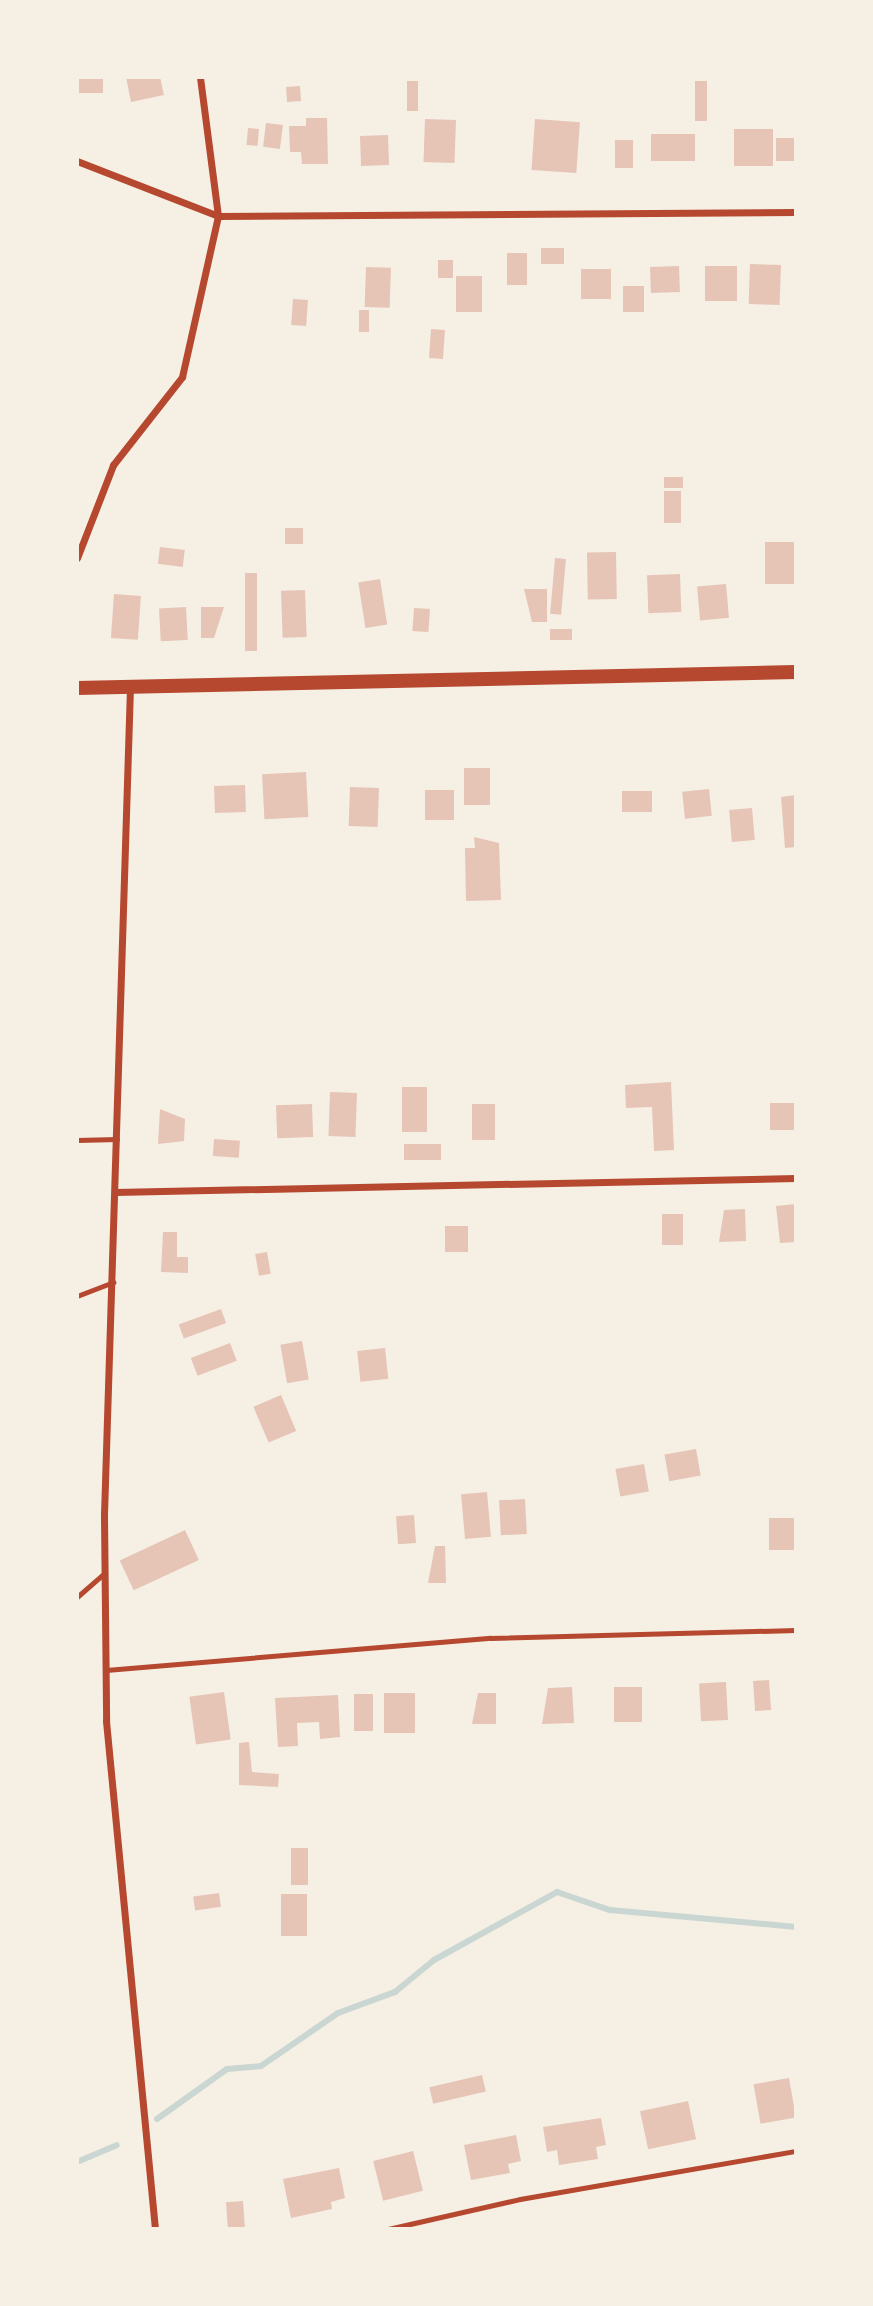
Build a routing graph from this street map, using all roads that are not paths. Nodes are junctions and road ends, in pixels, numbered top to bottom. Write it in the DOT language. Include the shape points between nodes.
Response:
graph roads {
  1 [pos="201,77"];
  2 [pos="77,161"];
  3 [pos="796,212"];
  4 [pos="218,216"];
  5 [pos="77,558"];
  6 [pos="796,672"];
  7 [pos="130,687"];
  8 [pos="77,688"];
  9 [pos="117,1139"];
  10 [pos="77,1140"];
  11 [pos="796,1178"];
  12 [pos="116,1192"];
  13 [pos="113,1282"];
  14 [pos="77,1296"];
  15 [pos="105,1573"];
  16 [pos="77,1598"];
  17 [pos="796,1630"];
  18 [pos="106,1670"];
  19 [pos="796,2151"];
  20 [pos="155,2229"];
  21 [pos="388,2229"];
  1 -- 4 [label="street"];
  2 -- 4 [label="street"];
  3 -- 4 [label="street"];
  4 -- 5 [label="street" via="182,377 113,465"];
  6 -- 7 [label="main road"];
  7 -- 8 [label="main road"];
  7 -- 9 [label="street"];
  9 -- 10 [label="lane"];
  9 -- 12 [label="street"];
  11 -- 12 [label="street"];
  12 -- 13 [label="street"];
  13 -- 14 [label="lane"];
  13 -- 15 [label="street"];
  15 -- 16 [label="lane"];
  15 -- 18 [label="street"];
  17 -- 18 [label="lane" via="491,1638"];
  18 -- 20 [label="street"];
  19 -- 21 [label="lane" via="520,2199"];
}
